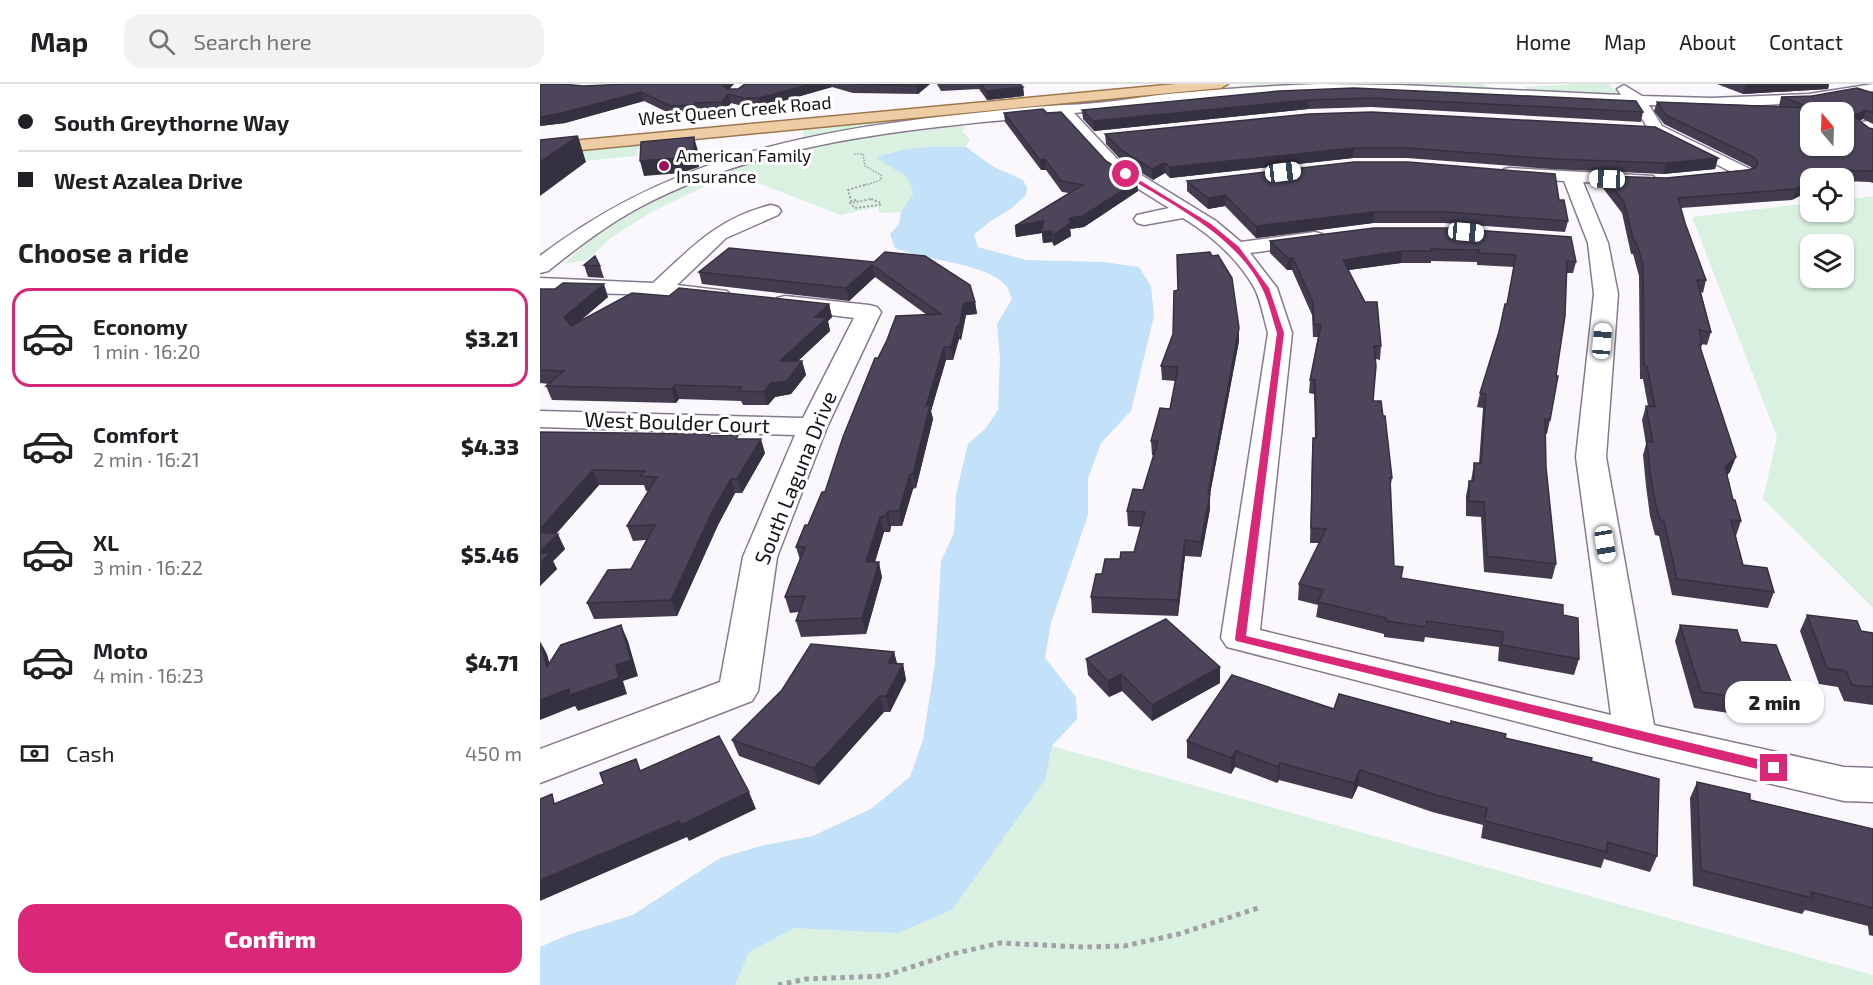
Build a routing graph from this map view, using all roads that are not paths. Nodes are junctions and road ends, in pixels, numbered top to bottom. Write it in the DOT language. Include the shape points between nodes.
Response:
graph roads {
  1 [pos="1143,84"];
  2 [pos="1221,84"];
  3 [pos="1621,84"];
  4 [pos="1873,87"];
  5 [pos="1638,92"];
  6 [pos="1062,110"];
  7 [pos="788,117"];
  8 [pos="1631,128"];
  9 [pos="1660,131"];
  10 [pos="1705,135"];
  11 [pos="673,136"];
  12 [pos="540,140"];
  13 [pos="540,149"];
  14 [pos="1490,172"];
  15 [pos="1709,177"];
  16 [pos="1572,178"];
  17 [pos="1663,181"];
  18 [pos="1177,184"];
  19 [pos="1147,188"];
  20 [pos="771,211"];
  21 [pos="1187,211"];
  22 [pos="1144,219"];
  23 [pos="1330,236"];
  24 [pos="1236,249"];
  25 [pos="540,266"];
  26 [pos="540,285"];
  27 [pos="659,289"];
  28 [pos="741,298"];
  29 [pos="764,301"];
  30 [pos="540,419"];
  31 [pos="813,427"];
  32 [pos="1635,736"];
  33 [pos="540,766"];
  34 [pos="1873,785"];
  1 -- 7 [label="main road, West Queen Creek Road"];
  2 -- 11 [label="main road, West Queen Creek Road"];
  3 -- 5 [label="street" via="1628,94"];
  4 -- 5 [label="street" via="1821,96 1714,102"];
  5 -- 6 [label="street" via="1313,88"];
  5 -- 9 [label="street"];
  6 -- 19 [label="street" via="1100,137 1114,166"];
  6 -- 25 [label="street" via="870,131 728,164 621,209"];
  7 -- 11 [label="main road"];
  7 -- 12 [label="main road, West Queen Creek Road"];
  8 -- 9 [label="street"];
  9 -- 10 [label="street"];
  9 -- 15 [label="street" via="1744,173"];
  11 -- 13 [label="main road, West Queen Creek Road"];
  14 -- 16 [label="street"];
  16 -- 17 [label="street"];
  16 -- 32 [label="street" via="1586,242 1606,294 1591,457"];
  18 -- 19 [label="street"];
  19 -- 21 [label="street"];
  20 -- 27 [label="street" via="719,234"];
  21 -- 22 [label="street"];
  21 -- 24 [label="street"];
  23 -- 24 [label="street"];
  24 -- 32 [label="street" via="1266,288 1280,333 1240,639"];
  26 -- 27 [label="street"];
  27 -- 28 [label="street"];
  29 -- 31 [label="street, South Laguna Drive" via="869,312"];
  30 -- 31 [label="street, West Boulder Court"];
  31 -- 33 [label="street, South Laguna Drive" via="760,558 738,691"];
  32 -- 34 [label="street" via="1844,784"];
}
